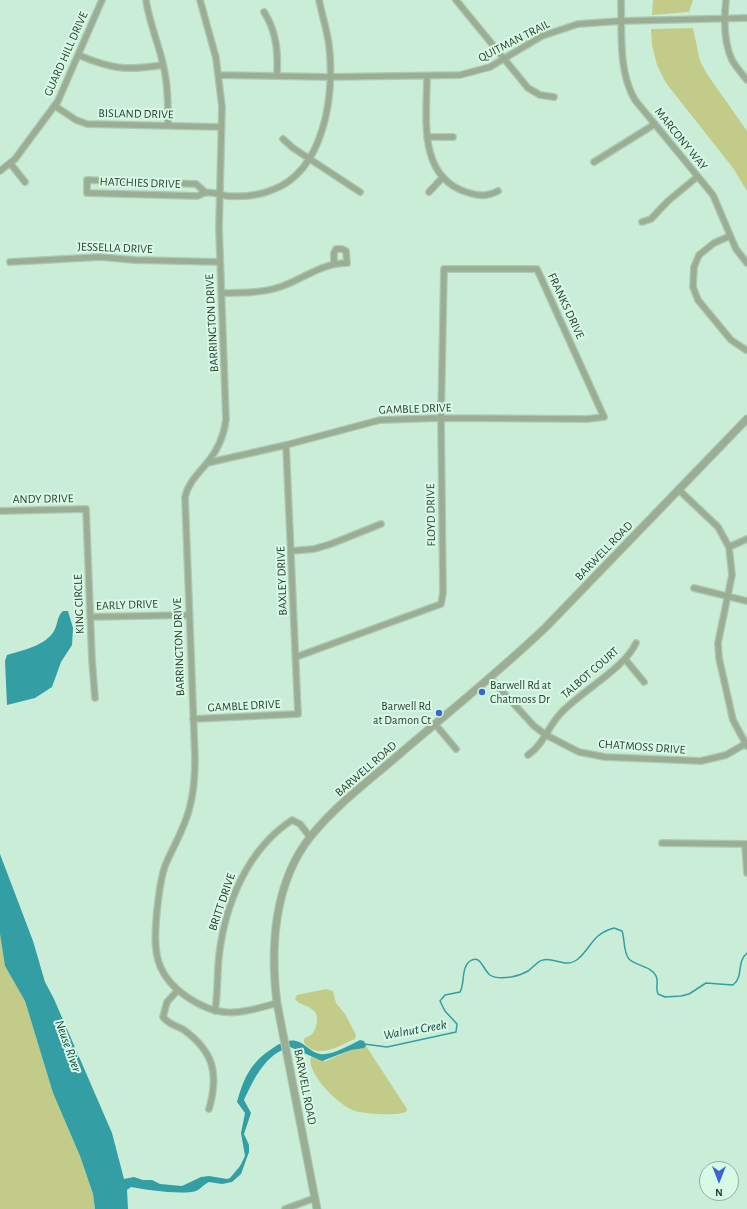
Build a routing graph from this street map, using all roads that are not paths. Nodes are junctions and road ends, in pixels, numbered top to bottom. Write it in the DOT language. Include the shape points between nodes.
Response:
graph roads {
  1 [pos="102,0"];
  2 [pos="146,0"];
  3 [pos="200,0"];
  4 [pos="319,0"];
  5 [pos="456,0"];
  6 [pos="621,0"];
  7 [pos="726,0"];
  8 [pos="264,12"];
  9 [pos="726,18"];
  10 [pos="747,18"];
  11 [pos="621,21"];
  12 [pos="78,55"];
  13 [pos="504,58"];
  14 [pos="163,65"];
  15 [pos="219,76"];
  16 [pos="277,76"];
  17 [pos="427,76"];
  18 [pos="330,77"];
  19 [pos="747,80"];
  20 [pos="554,97"];
  21 [pos="55,106"];
  22 [pos="654,124"];
  23 [pos="168,126"];
  24 [pos="221,127"];
  25 [pos="427,137"];
  26 [pos="453,137"];
  27 [pos="283,139"];
  28 [pos="309,158"];
  29 [pos="594,162"];
  30 [pos="10,163"];
  31 [pos="0,171"];
  32 [pos="443,177"];
  33 [pos="697,177"];
  34 [pos="25,182"];
  35 [pos="498,191"];
  36 [pos="205,192"];
  37 [pos="360,192"];
  38 [pos="429,192"];
  39 [pos="219,195"];
  40 [pos="642,222"];
  41 [pos="730,236"];
  42 [pos="10,262"];
  43 [pos="220,262"];
  44 [pos="334,263"];
  45 [pos="747,263"];
  46 [pos="444,270"];
  47 [pos="222,293"];
  48 [pos="746,350"];
  49 [pos="604,417"];
  50 [pos="441,418"];
  51 [pos="747,419"];
  52 [pos="286,445"];
  53 [pos="207,463"];
  54 [pos="678,490"];
  55 [pos="86,509"];
  56 [pos="0,511"];
  57 [pos="381,524"];
  58 [pos="747,539"];
  59 [pos="729,547"];
  60 [pos="291,550"];
  61 [pos="694,588"];
  62 [pos="728,595"];
  63 [pos="747,601"];
  64 [pos="189,615"];
  65 [pos="90,617"];
  66 [pos="636,643"];
  67 [pos="296,657"];
  68 [pos="625,659"];
  69 [pos="490,678"];
  70 [pos="644,682"];
  71 [pos="95,698"];
  72 [pos="296,714"];
  73 [pos="193,719"];
  74 [pos="435,724"];
  75 [pos="546,735"];
  76 [pos="746,745"];
  77 [pos="456,749"];
  78 [pos="528,755"];
  79 [pos="310,837"];
  80 [pos="662,843"];
  81 [pos="746,844"];
  82 [pos="747,873"];
  83 [pos="178,990"];
  84 [pos="277,1003"];
  85 [pos="215,1011"];
  86 [pos="209,1108"];
  87 [pos="315,1198"];
  88 [pos="285,1209"];
  89 [pos="317,1209"];
  1 -- 12 [label="street, GUARD HILL DRIVE"];
  2 -- 14 [label="street"];
  3 -- 15 [label="street, BARRINGTON DRIVE"];
  4 -- 18 [label="street, HATCHIES DRIVE" via="329,42"];
  5 -- 13 [label="street"];
  6 -- 11 [label="street, MARCONY WAY"];
  7 -- 9 [label="street"];
  8 -- 16 [label="street" via="276,43"];
  9 -- 10 [label="street, QUITMAN TRAIL"];
  9 -- 11 [label="street, QUITMAN TRAIL"];
  9 -- 19 [label="street" via="732,60"];
  11 -- 13 [label="street, QUITMAN TRAIL" via="593,22 562,29 542,36"];
  11 -- 22 [label="street, MARCONY WAY" via="624,71 629,89"];
  12 -- 14 [label="street" via="115,68 133,69"];
  12 -- 21 [label="street, GUARD HILL DRIVE"];
  13 -- 17 [label="street, QUITMAN TRAIL" via="490,67 469,74"];
  13 -- 20 [label="street" via="528,88 535,93"];
  14 -- 23 [label="street"];
  15 -- 16 [label="street, QUITMAN TRAIL"];
  15 -- 24 [label="street, BARRINGTON DRIVE"];
  16 -- 18 [label="street, QUITMAN TRAIL"];
  17 -- 18 [label="street, QUITMAN TRAIL"];
  17 -- 25 [label="street"];
  18 -- 28 [label="street, HATCHIES DRIVE" via="329,101 324,123"];
  21 -- 23 [label="street, BISLAND DRIVE" via="87,124"];
  21 -- 30 [label="street, GUARD HILL DRIVE"];
  22 -- 29 [label="street"];
  22 -- 33 [label="street, MARCONY WAY"];
  23 -- 24 [label="street, BISLAND DRIVE"];
  24 -- 39 [label="street, BARRINGTON DRIVE"];
  25 -- 26 [label="street"];
  25 -- 32 [label="street" via="432,160"];
  27 -- 28 [label="street"];
  28 -- 37 [label="street"];
  28 -- 39 [label="street, HATCHIES DRIVE" via="294,177 273,190 249,196"];
  30 -- 31 [label="street, GUARD HILL DRIVE"];
  30 -- 34 [label="street"];
  32 -- 35 [label="street" via="461,190 479,196"];
  32 -- 38 [label="street"];
  33 -- 40 [label="street" via="651,219"];
  33 -- 41 [label="street, MARCONY WAY" via="717,204"];
  36 -- 36 [label="street, HATCHIES DRIVE" via="196,184 87,180 87,193 197,196"];
  36 -- 39 [label="street, HATCHIES DRIVE"];
  39 -- 43 [label="street, BARRINGTON DRIVE"];
  41 -- 45 [label="street, MARCONY WAY"];
  41 -- 48 [label="street" via="714,242 700,255 694,267 693,287 698,300 731,340"];
  42 -- 43 [label="street, JESSELLA DRIVE" via="100,257"];
  43 -- 47 [label="street, BARRINGTON DRIVE"];
  44 -- 44 [label="street" via="347,263 346,251 336,249"];
  44 -- 47 [label="street" via="270,290"];
  46 -- 49 [label="street, FRANKS DRIVE" via="537,269"];
  46 -- 50 [label="street, FLOYD DRIVE"];
  47 -- 53 [label="street, BARRINGTON DRIVE" via="226,420 220,441"];
  49 -- 50 [label="street, GAMBLE DRIVE"];
  50 -- 52 [label="street, GAMBLE DRIVE" via="380,420"];
  50 -- 67 [label="street, FLOYD DRIVE" via="441,604"];
  51 -- 54 [label="street, BARWELL ROAD"];
  52 -- 53 [label="street, GAMBLE DRIVE"];
  52 -- 60 [label="street, BAXLEY DRIVE"];
  53 -- 64 [label="street, BARRINGTON DRIVE" via="191,482 185,497"];
  54 -- 59 [label="street" via="718,527"];
  54 -- 69 [label="street, BARWELL ROAD" via="546,627"];
  55 -- 56 [label="street, ANDY DRIVE"];
  55 -- 65 [label="street, KING CIRCLE"];
  57 -- 60 [label="street" via="320,547"];
  58 -- 59 [label="street"];
  59 -- 62 [label="street" via="733,567"];
  60 -- 67 [label="street, BAXLEY DRIVE"];
  61 -- 62 [label="street"];
  62 -- 63 [label="street"];
  62 -- 76 [label="street" via="718,643 719,658 733,720"];
  64 -- 65 [label="street, EARLY DRIVE"];
  64 -- 73 [label="street, BARRINGTON DRIVE"];
  65 -- 71 [label="street, KING CIRCLE"];
  66 -- 68 [label="street, TALBOT COURT"];
  67 -- 72 [label="street, BAXLEY DRIVE"];
  68 -- 70 [label="street"];
  68 -- 75 [label="street, TALBOT COURT" via="559,715"];
  69 -- 74 [label="street, BARWELL ROAD"];
  69 -- 75 [label="street, CHATMOSS DRIVE" via="524,717"];
  72 -- 73 [label="street, GAMBLE DRIVE"];
  73 -- 83 [label="street, BARRINGTON DRIVE" via="195,772 192,798 186,819 162,875 155,937 160,968"];
  74 -- 77 [label="street"];
  74 -- 79 [label="street, BARWELL ROAD" via="343,802"];
  75 -- 76 [label="street, CHATMOSS DRIVE" via="579,752 591,755 690,761 706,761"];
  75 -- 78 [label="street, TALBOT COURT"];
  79 -- 84 [label="street, BARWELL ROAD" via="292,869 278,914 273,960"];
  79 -- 85 [label="street, BRITT DRIVE" via="300,824 292,820 253,858 241,878 221,942"];
  80 -- 81 [label="street"];
  81 -- 82 [label="street"];
  83 -- 85 [label="street, BARRINGTON DRIVE"];
  83 -- 86 [label="street" via="167,1002 163,1017 168,1023 182,1029 198,1041 212,1062 215,1076 214,1092"];
  84 -- 85 [label="street, BARRINGTON DRIVE" via="239,1013"];
  84 -- 87 [label="street, BARWELL ROAD"];
  87 -- 88 [label="street"];
  87 -- 89 [label="street, BARWELL ROAD"];
}
